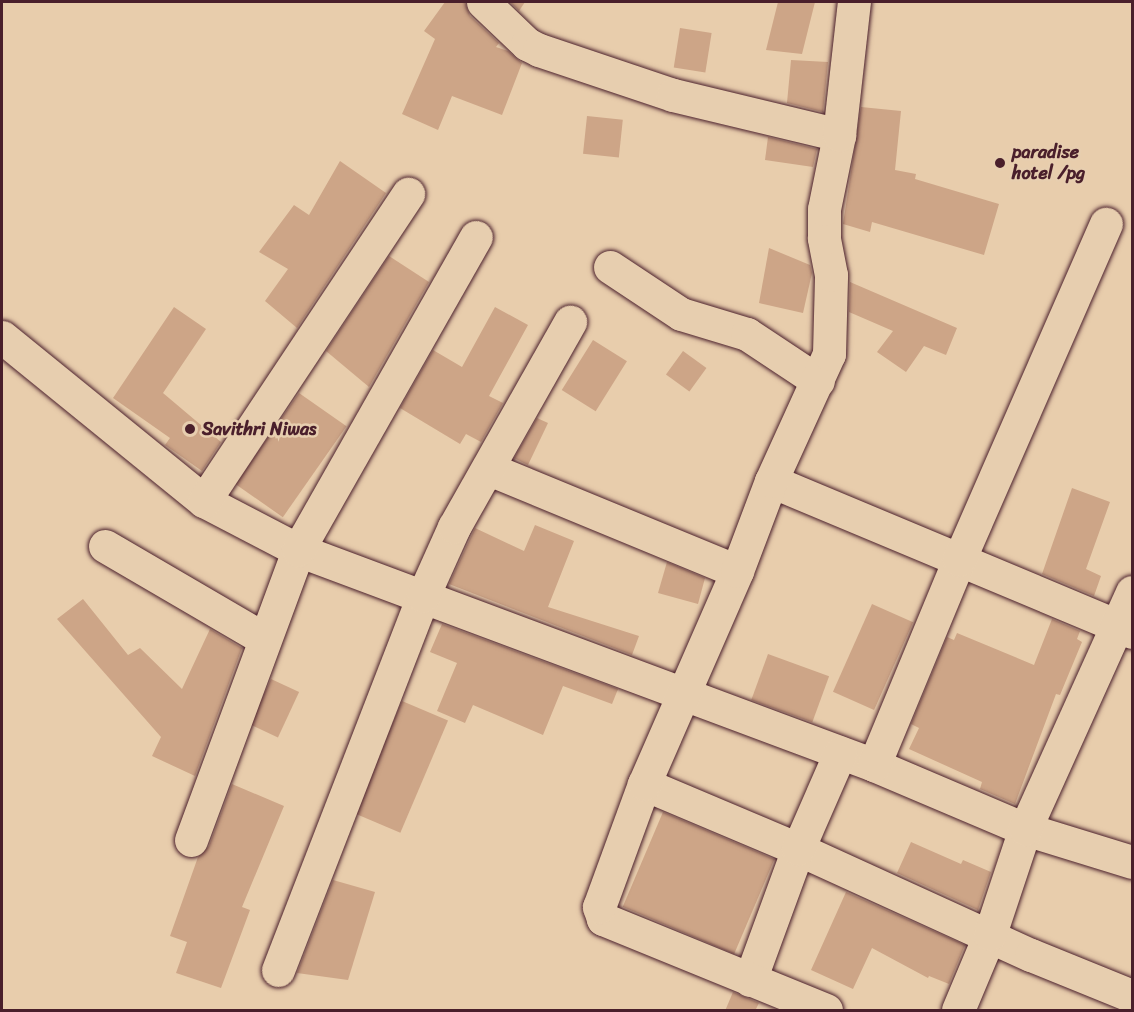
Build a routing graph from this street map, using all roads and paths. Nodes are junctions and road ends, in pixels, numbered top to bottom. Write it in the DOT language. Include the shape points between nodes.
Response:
graph roads {
  1 [pos="483,2"];
  2 [pos="854,2"];
  3 [pos="839,135"];
  4 [pos="408,194"];
  5 [pos="1106,224"];
  6 [pos="476,237"];
  7 [pos="610,267"];
  8 [pos="570,322"];
  9 [pos="2,338"];
  10 [pos="818,381"];
  11 [pos="489,469"];
  12 [pos="771,480"];
  13 [pos="204,501"];
  14 [pos="105,546"];
  15 [pos="298,550"];
  16 [pos="959,560"];
  17 [pos="737,571"];
  18 [pos="1132,592"];
  19 [pos="423,596"];
  20 [pos="1125,629"];
  21 [pos="264,639"];
  22 [pos="686,694"];
  23 [pos="840,753"];
  24 [pos="874,765"];
  25 [pos="644,784"];
  26 [pos="1025,829"];
  27 [pos="191,840"];
  28 [pos="798,849"];
  29 [pos="1132,862"];
  30 [pos="990,934"];
  31 [pos="278,970"];
  32 [pos="750,980"];
  33 [pos="1132,996"];
  34 [pos="826,1011"];
  35 [pos="958,1011"];
  1 -- 3 [label="street" via="539,50 673,96"];
  2 -- 3 [label="street"];
  3 -- 10 [label="street" via="824,209 824,238 831,275 830,345"];
  4 -- 13 [label="street"];
  5 -- 16 [label="street"];
  6 -- 15 [label="street"];
  7 -- 10 [label="street" via="681,314 747,334"];
  8 -- 11 [label="street"];
  9 -- 13 [label="street"];
  10 -- 12 [label="street"];
  11 -- 17 [label="street"];
  11 -- 19 [label="street" via="454,527"];
  12 -- 16 [label="street"];
  12 -- 17 [label="street"];
  13 -- 15 [label="street"];
  14 -- 21 [label="street"];
  15 -- 19 [label="street"];
  15 -- 21 [label="street"];
  16 -- 20 [label="street"];
  16 -- 24 [label="street"];
  17 -- 22 [label="street"];
  18 -- 20 [label="street"];
  19 -- 22 [label="street"];
  19 -- 31 [label="street"];
  20 -- 26 [label="street"];
  21 -- 27 [label="street"];
  22 -- 23 [label="street"];
  22 -- 25 [label="street"];
  23 -- 24 [label="street"];
  23 -- 28 [label="street"];
  24 -- 26 [label="street"];
  25 -- 28 [label="street"];
  25 -- 32 [label="street" via="599,908 603,919"];
  26 -- 29 [label="street"];
  26 -- 30 [label="street"];
  28 -- 30 [label="street"];
  28 -- 32 [label="street"];
  30 -- 33 [label="street"];
  30 -- 35 [label="street"];
  32 -- 34 [label="street"];
}
